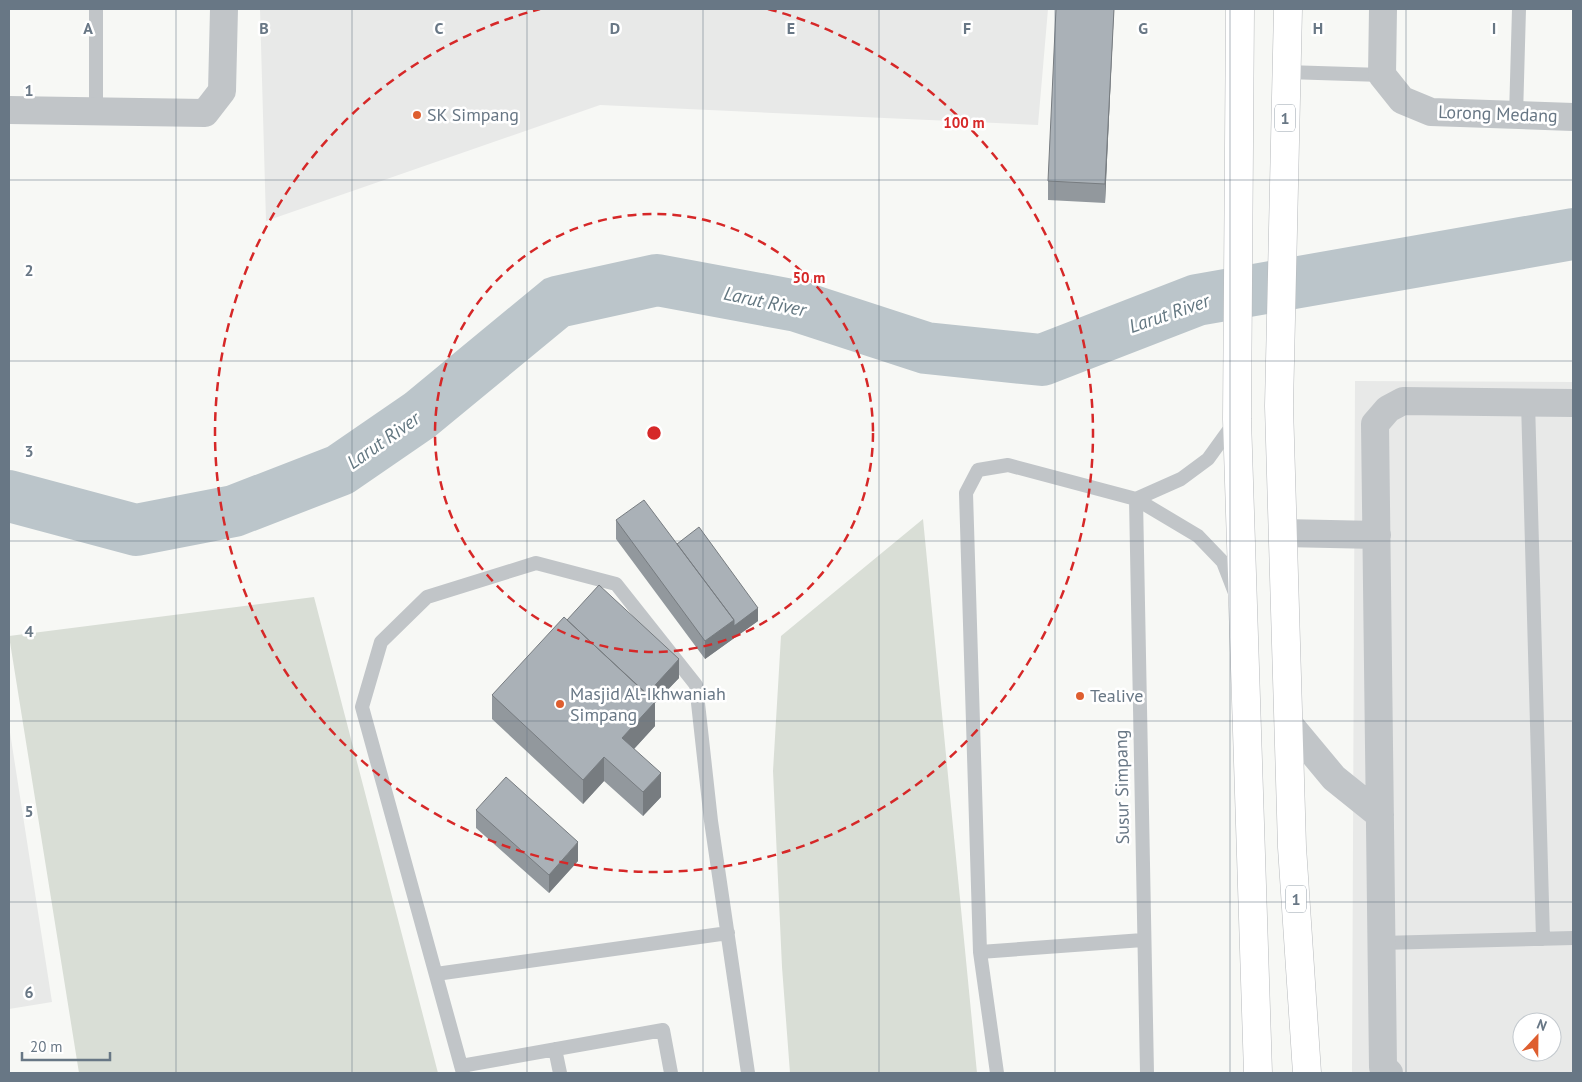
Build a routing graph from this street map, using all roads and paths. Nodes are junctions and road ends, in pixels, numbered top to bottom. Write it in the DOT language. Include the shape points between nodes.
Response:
graph roads {
  1 [pos="96,9"];
  2 [pos="224,9"];
  3 [pos="1240,9"];
  4 [pos="1288,9"];
  5 [pos="1383,9"];
  6 [pos="1519,9"];
  7 [pos="1286,72"];
  8 [pos="1382,75"];
  9 [pos="9,110"];
  10 [pos="96,111"];
  11 [pos="1516,116"];
  12 [pos="1573,117"];
  13 [pos="1528,402"];
  14 [pos="1573,403"];
  15 [pos="1237,419"];
  16 [pos="1136,499"];
  17 [pos="1283,534"];
  18 [pos="1377,535"];
  19 [pos="1242,610"];
  20 [pos="1289,724"];
  21 [pos="1380,815"];
  22 [pos="728,933"];
  23 [pos="1573,938"];
  24 [pos="1542,939"];
  25 [pos="1144,940"];
  26 [pos="1381,943"];
  27 [pos="980,952"];
  28 [pos="436,974"];
  29 [pos="555,1049"];
  30 [pos="462,1070"];
  31 [pos="560,1073"];
  32 [pos="671,1073"];
  33 [pos="748,1073"];
  34 [pos="997,1073"];
  35 [pos="1147,1073"];
  36 [pos="1258,1073"];
  37 [pos="1307,1073"];
  38 [pos="1389,1073"];
  1 -- 10 [label="lane"];
  2 -- 10 [label="street" via="222,91 205,114"];
  3 -- 15 [label="highway"];
  4 -- 7 [label="highway, 1"];
  5 -- 8 [label="street"];
  6 -- 11 [label="lane"];
  7 -- 8 [label="lane"];
  7 -- 17 [label="highway, 1" via="1280,376"];
  8 -- 11 [label="street, Lorong Medang" via="1402,100 1431,112"];
  9 -- 10 [label="street"];
  11 -- 12 [label="street, Lorong Medang"];
  13 -- 14 [label="street"];
  13 -- 18 [label="street" via="1403,401 1388,408 1375,424"];
  13 -- 24 [label="lane"];
  15 -- 16 [label="lane" via="1208,459 1181,479"];
  15 -- 19 [label="highway"];
  16 -- 19 [label="lane" via="1198,536 1223,562"];
  16 -- 25 [label="lane, Susur Simpang"];
  16 -- 27 [label="lane" via="1008,465 978,470 966,493"];
  17 -- 18 [label="street"];
  17 -- 20 [label="highway, 1"];
  18 -- 21 [label="street"];
  19 -- 36 [label="highway"];
  20 -- 21 [label="street" via="1334,778"];
  20 -- 37 [label="highway, 1" via="1292,848"];
  21 -- 26 [label="street"];
  22 -- 28 [label="lane"];
  22 -- 28 [label="lane" via="711,822 696,685 616,584 536,564 427,597 382,642 362,706"];
  22 -- 33 [label="lane"];
  23 -- 24 [label="lane"];
  24 -- 26 [label="lane"];
  25 -- 27 [label="lane"];
  25 -- 35 [label="lane, Susur Simpang"];
  26 -- 38 [label="street" via="1383,1067"];
  27 -- 34 [label="lane"];
  28 -- 30 [label="lane"];
  29 -- 30 [label="lane"];
  29 -- 31 [label="lane"];
  29 -- 32 [label="lane" via="663,1030"];
}
